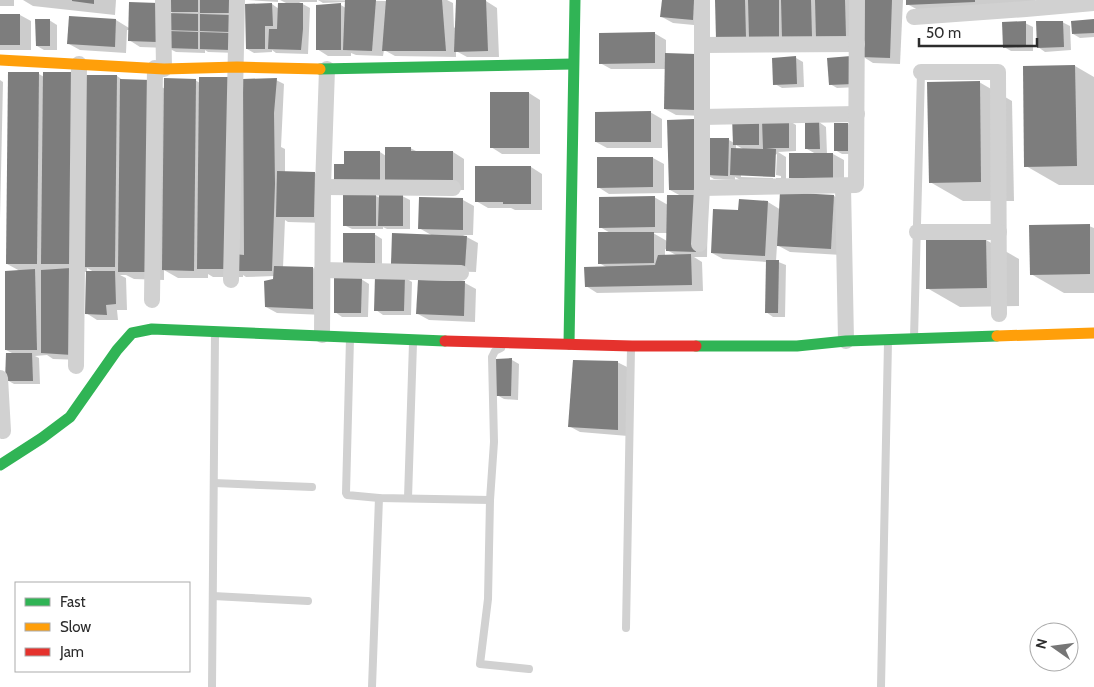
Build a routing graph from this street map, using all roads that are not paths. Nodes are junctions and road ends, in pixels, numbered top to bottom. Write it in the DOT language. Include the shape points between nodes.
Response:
graph roads {
  1 [pos="163,0"];
  2 [pos="237,0"];
  3 [pos="575,0"];
  4 [pos="702,0"];
  5 [pos="857,0"];
  6 [pos="1094,3"];
  7 [pos="1026,5"];
  8 [pos="914,17"];
  9 [pos="857,44"];
  10 [pos="703,46"];
  11 [pos="0,60"];
  12 [pos="79,64"];
  13 [pos="573,64"];
  14 [pos="237,68"];
  15 [pos="159,69"];
  16 [pos="327,69"];
  17 [pos="921,72"];
  18 [pos="857,114"];
  19 [pos="702,117"];
  20 [pos="843,186"];
  21 [pos="323,187"];
  22 [pos="453,188"];
  23 [pos="702,188"];
  24 [pos="917,232"];
  25 [pos="998,232"];
  26 [pos="699,244"];
  27 [pos="322,270"];
  28 [pos="462,273"];
  29 [pos="231,280"];
  30 [pos="152,300"];
  31 [pos="999,314"];
  32 [pos="216,332"];
  33 [pos="1094,333"];
  34 [pos="322,335"];
  35 [pos="350,337"];
  36 [pos="413,340"];
  37 [pos="888,340"];
  38 [pos="914,340"];
  39 [pos="846,341"];
  40 [pos="632,346"];
  41 [pos="568,347"];
  42 [pos="76,366"];
  43 [pos="0,378"];
  44 [pos="3,431"];
  45 [pos="0,465"];
  46 [pos="214,483"];
  47 [pos="312,487"];
  48 [pos="379,498"];
  49 [pos="408,498"];
  50 [pos="490,500"];
  51 [pos="213,596"];
  52 [pos="308,601"];
  53 [pos="626,628"];
  54 [pos="529,669"];
  55 [pos="212,687"];
  56 [pos="372,687"];
  57 [pos="881,687"];
  1 -- 15 [label="street"];
  2 -- 14 [label="street"];
  3 -- 13 [label="street"];
  4 -- 10 [label="street"];
  5 -- 9 [label="street"];
  6 -- 7 [label="street"];
  7 -- 8 [label="street"];
  9 -- 10 [label="street"];
  9 -- 18 [label="street"];
  10 -- 19 [label="street"];
  11 -- 12 [label="street"];
  12 -- 15 [label="street"];
  12 -- 42 [label="street"];
  13 -- 16 [label="street"];
  13 -- 41 [label="street"];
  14 -- 15 [label="street"];
  14 -- 16 [label="street"];
  14 -- 29 [label="street"];
  15 -- 30 [label="street"];
  16 -- 21 [label="street"];
  17 -- 24 [label="lane"];
  17 -- 25 [label="street" via="998,72"];
  18 -- 19 [label="street"];
  18 -- 20 [label="street" via="856,185"];
  19 -- 23 [label="street"];
  20 -- 23 [label="street"];
  20 -- 39 [label="street"];
  21 -- 22 [label="street"];
  21 -- 27 [label="street"];
  23 -- 26 [label="street"];
  24 -- 25 [label="street"];
  24 -- 38 [label="lane"];
  25 -- 31 [label="street"];
  27 -- 28 [label="street"];
  27 -- 34 [label="street"];
  32 -- 34 [label="street"];
  32 -- 45 [label="street" via="152,329 132,333 70,416"];
  32 -- 46 [label="lane"];
  33 -- 38 [label="street"];
  34 -- 35 [label="street"];
  35 -- 36 [label="street"];
  35 -- 48 [label="lane" via="346,493"];
  36 -- 41 [label="street"];
  36 -- 49 [label="lane"];
  37 -- 38 [label="street"];
  37 -- 39 [label="street"];
  37 -- 57 [label="lane"];
  39 -- 40 [label="street" via="797,346"];
  40 -- 41 [label="street"];
  40 -- 53 [label="lane"];
  41 -- 50 [label="lane" via="502,348 495,351 492,357 494,442"];
  43 -- 44 [label="street"];
  46 -- 47 [label="lane"];
  46 -- 51 [label="lane"];
  48 -- 49 [label="lane"];
  48 -- 56 [label="lane"];
  49 -- 50 [label="lane"];
  50 -- 54 [label="lane" via="488,599 480,664"];
  51 -- 52 [label="lane"];
  51 -- 55 [label="lane"];
}
